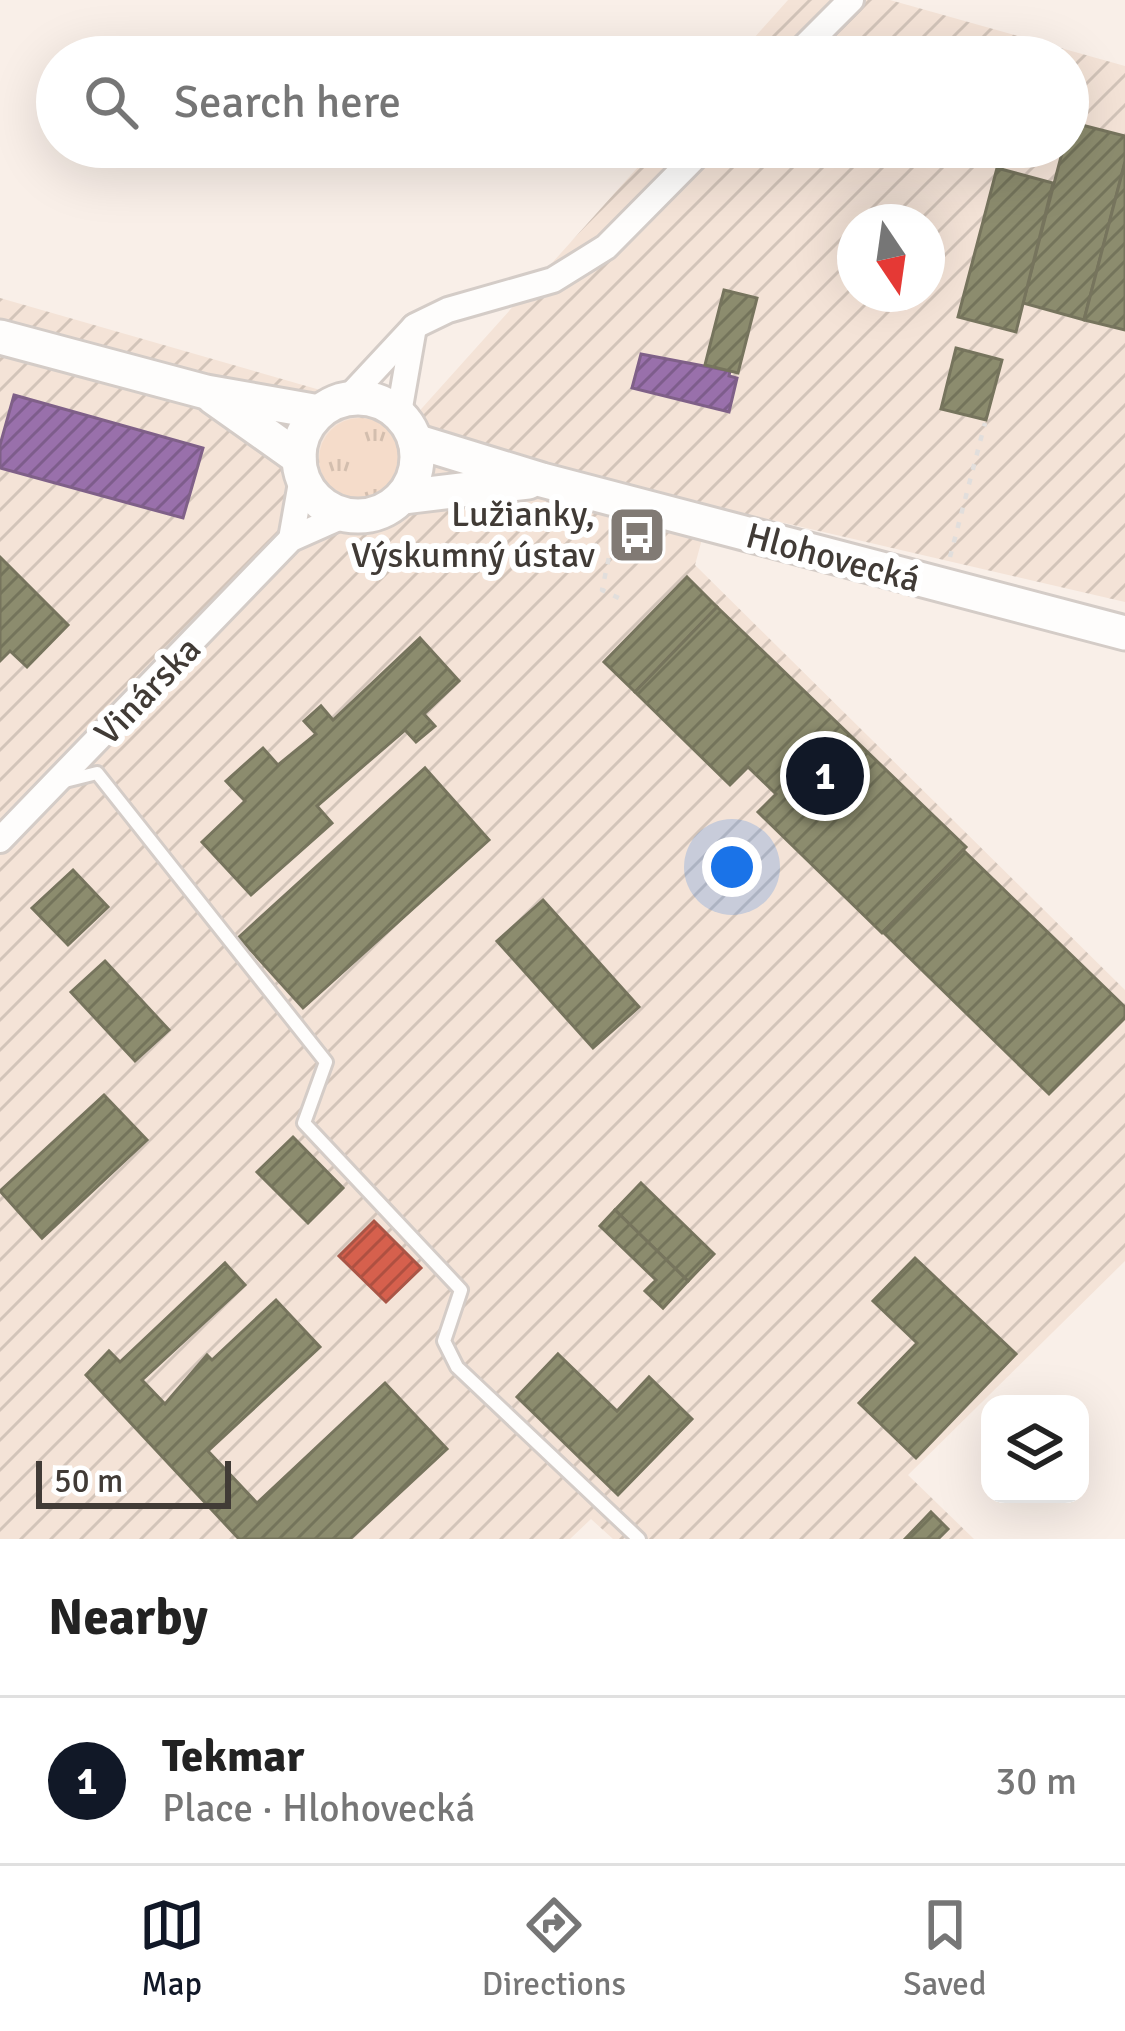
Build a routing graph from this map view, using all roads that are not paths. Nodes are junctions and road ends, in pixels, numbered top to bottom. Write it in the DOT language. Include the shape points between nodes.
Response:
graph roads {
  1 [pos="850,0"];
  2 [pos="815,36"];
  3 [pos="684,168"];
  4 [pos="415,326"];
  5 [pos="0,337"];
  6 [pos="206,392"];
  7 [pos="334,405"];
  8 [pos="407,427"];
  9 [pos="300,468"];
  10 [pos="542,480"];
  11 [pos="403,496"];
  12 [pos="345,515"];
  13 [pos="291,539"];
  14 [pos="1125,633"];
  15 [pos="58,783"];
  16 [pos="0,840"];
  17 [pos="639,1539"];
  1 -- 2 [label="street"];
  3 -- 4 [label="street" via="606,247 571,269"];
  4 -- 7 [label="street"];
  4 -- 8 [label="street"];
  5 -- 6 [label="main road"];
  6 -- 7 [label="main road"];
  6 -- 9 [label="main road"];
  7 -- 8 [label="main road" via="375,400"];
  7 -- 9 [label="main road" via="304,433"];
  8 -- 10 [label="main road, Hlohovecká"];
  8 -- 11 [label="main road" via="415,476"];
  9 -- 12 [label="main road" via="319,501"];
  9 -- 13 [label="street"];
  10 -- 11 [label="main road, Hlohovecká"];
  10 -- 14 [label="main road, Hlohovecká"];
  11 -- 12 [label="main road" via="370,515"];
  12 -- 13 [label="street, Vinárska"];
  13 -- 15 [label="street, Vinárska"];
  15 -- 16 [label="street, Vinárska"];
  15 -- 17 [label="lane" via="97,773 326,1062 304,1123 461,1290 444,1341 457,1367"];
}
